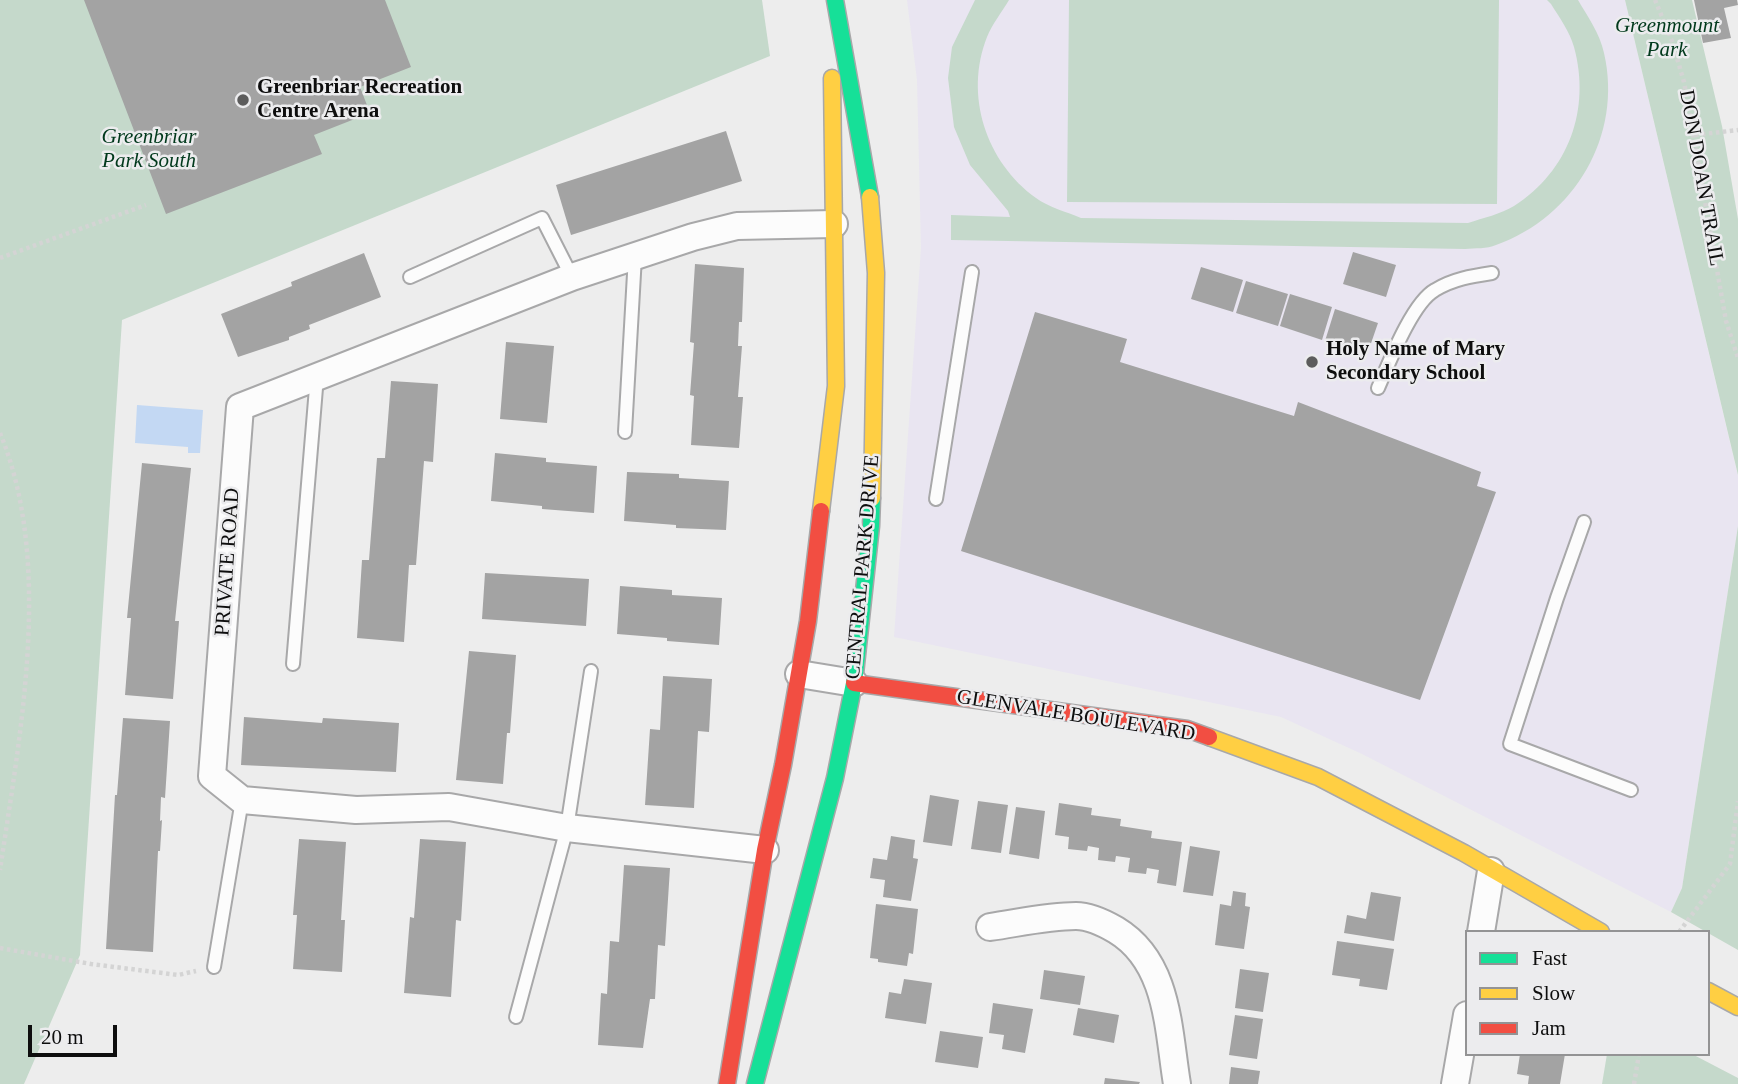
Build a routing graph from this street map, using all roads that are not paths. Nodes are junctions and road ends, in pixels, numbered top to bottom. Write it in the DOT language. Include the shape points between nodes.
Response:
graph roads {
  1 [pos="833,0"];
  2 [pos="834,224"];
  3 [pos="635,256"];
  4 [pos="972,272"];
  5 [pos="1492,273"];
  6 [pos="410,277"];
  7 [pos="572,277"];
  8 [pos="317,376"];
  9 [pos="1378,388"];
  10 [pos="625,432"];
  11 [pos="936,499"];
  12 [pos="1584,522"];
  13 [pos="293,664"];
  14 [pos="591,671"];
  15 [pos="799,674"];
  16 [pos="854,682"];
  17 [pos="1630,790"];
  18 [pos="242,800"];
  19 [pos="567,828"];
  20 [pos="765,850"];
  21 [pos="1491,871"];
  22 [pos="990,927"];
  23 [pos="1481,930"];
  24 [pos="1597,930"];
  25 [pos="214,967"];
  26 [pos="1710,992"];
  27 [pos="1738,1007"];
  28 [pos="516,1017"];
  29 [pos="1465,1026"];
  30 [pos="727,1084"];
  31 [pos="755,1084"];
  32 [pos="1177,1084"];
  33 [pos="1455,1084"];
  1 -- 2 [label="street, CENTRAL PARK DRIVE"];
  1 -- 16 [label="street, CENTRAL PARK DRIVE" via="869,180 876,273 871,526"];
  2 -- 3 [label="street, PRIVATE ROAD" via="737,226"];
  2 -- 15 [label="street, CENTRAL PARK DRIVE" via="836,386"];
  3 -- 7 [label="street, PRIVATE ROAD"];
  3 -- 10 [label="lane"];
  4 -- 11 [label="lane"];
  5 -- 9 [label="lane" via="1459,279 1432,291 1411,318"];
  6 -- 7 [label="lane" via="542,218"];
  7 -- 8 [label="street, PRIVATE ROAD"];
  8 -- 13 [label="lane"];
  8 -- 18 [label="street, PRIVATE ROAD" via="240,407 212,776"];
  12 -- 17 [label="lane" via="1510,744"];
  14 -- 19 [label="lane"];
  15 -- 16 [label="street, GLENVALE BOULEVARD"];
  15 -- 20 [label="street, CENTRAL PARK DRIVE"];
  16 -- 21 [label="street, GLENVALE BOULEVARD" via="1187,729 1318,777"];
  16 -- 31 [label="street, CENTRAL PARK DRIVE" via="835,778"];
  18 -- 19 [label="street" via="356,810 449,807"];
  18 -- 25 [label="lane"];
  19 -- 20 [label="street"];
  19 -- 28 [label="lane"];
  20 -- 30 [label="street, CENTRAL PARK DRIVE"];
  21 -- 23 [label="street"];
  21 -- 24 [label="street, GLENVALE BOULEVARD"];
  22 -- 32 [label="street" via="1077,916 1103,922 1129,938 1150,964 1162,990"];
  26 -- 27 [label="street"];
  29 -- 33 [label="street"];
}
